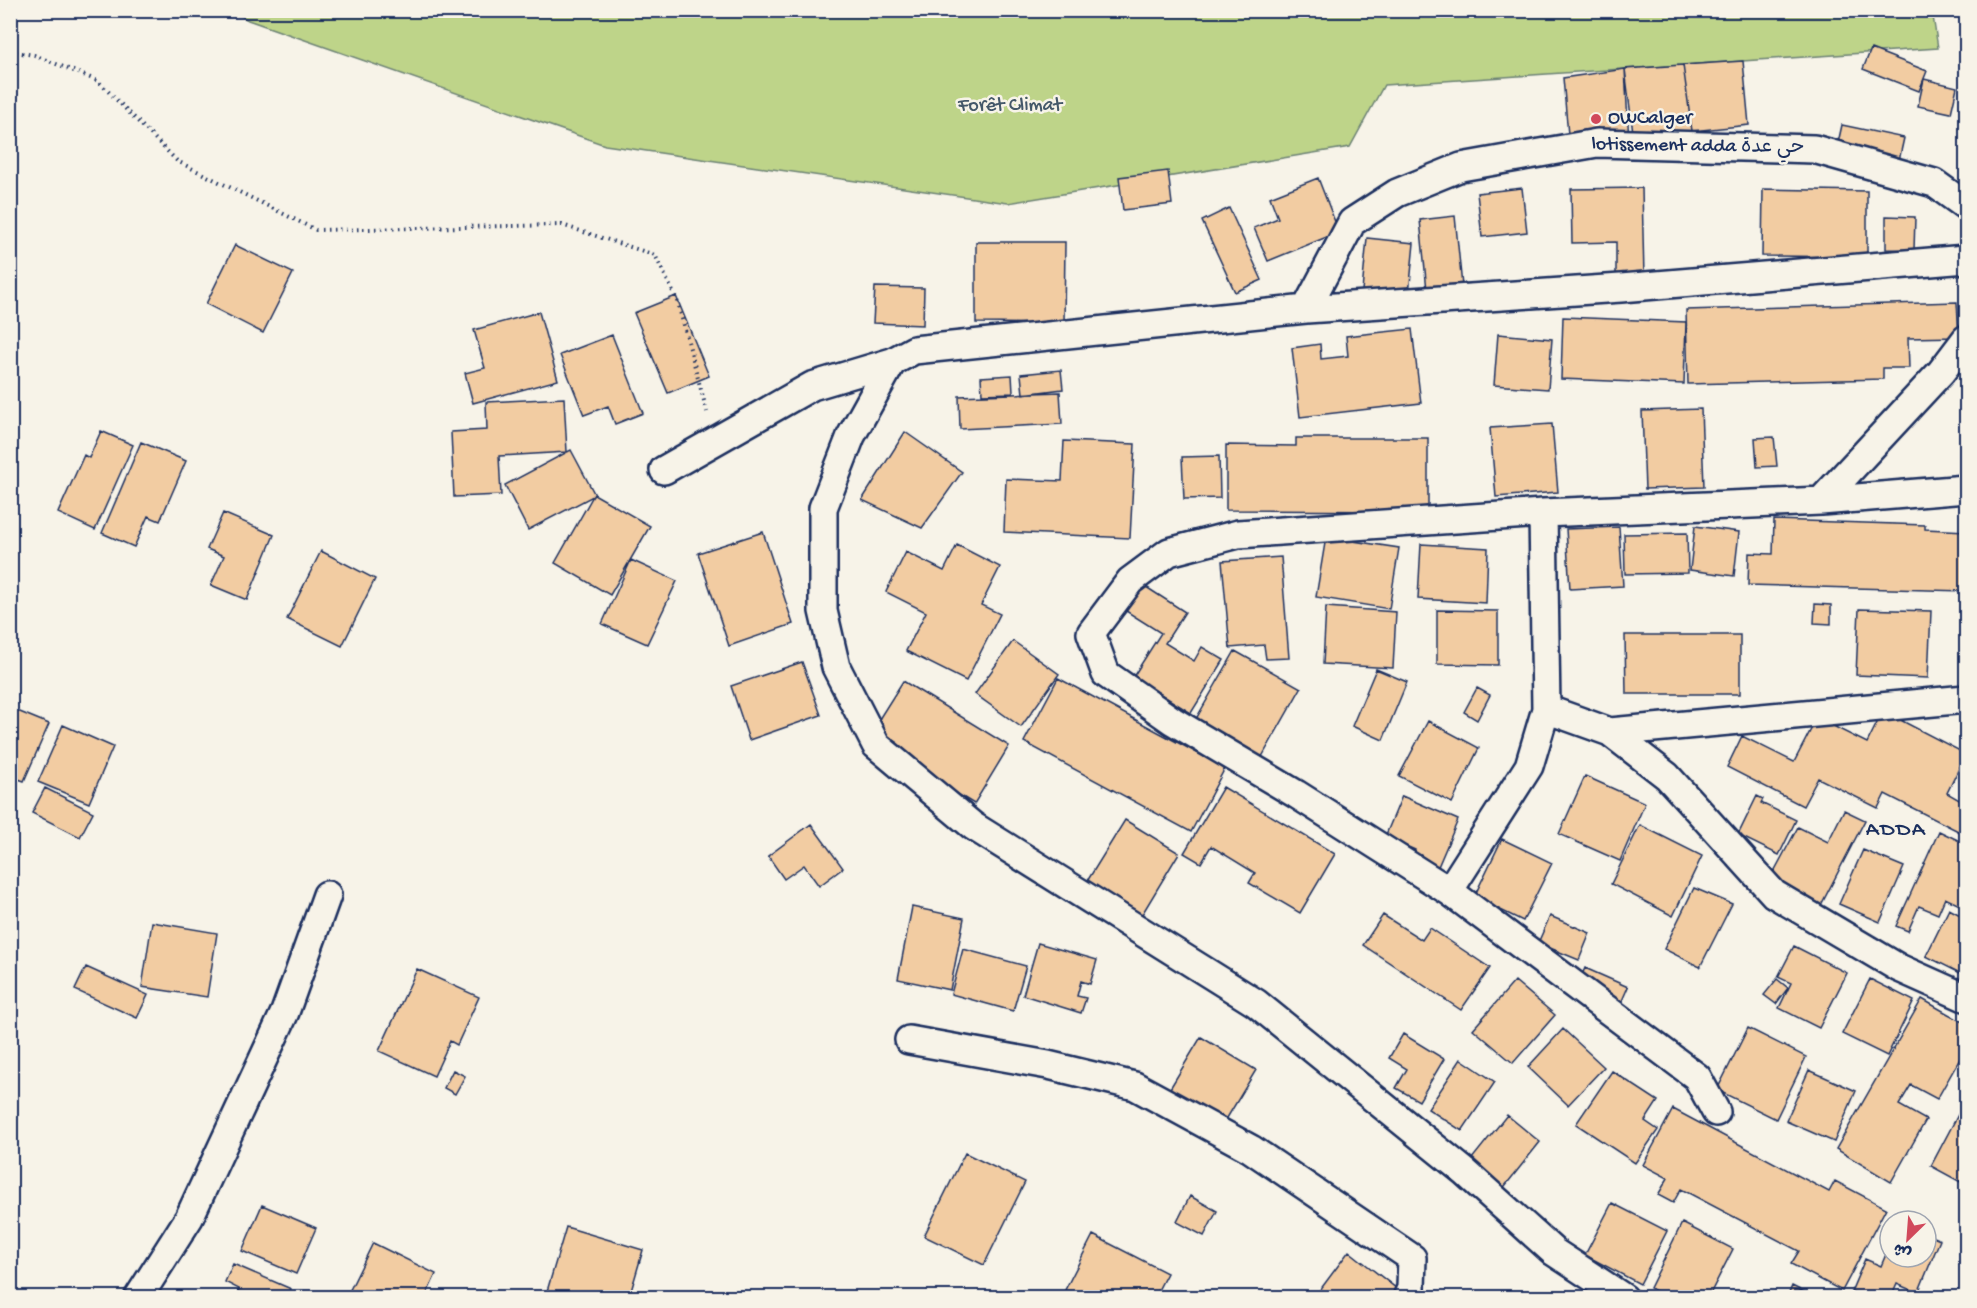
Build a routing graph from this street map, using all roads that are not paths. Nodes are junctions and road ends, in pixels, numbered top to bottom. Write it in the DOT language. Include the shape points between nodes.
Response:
graph roads {
  1 [pos="1966,206"];
  2 [pos="1966,259"];
  3 [pos="1306,309"];
  4 [pos="1966,339"];
  5 [pos="892,362"];
  6 [pos="664,470"];
  7 [pos="1966,489"];
  8 [pos="1821,501"];
  9 [pos="1543,513"];
  10 [pos="1966,699"];
  11 [pos="1546,709"];
  12 [pos="1610,732"];
  13 [pos="1449,891"];
  14 [pos="327,895"];
  15 [pos="1966,996"];
  16 [pos="909,1040"];
  17 [pos="1716,1112"];
  18 [pos="138,1298"];
  19 [pos="1407,1298"];
  20 [pos="1624,1298"];
  1 -- 3 [label="street, lotissement adda حي عدة" via="1934,183 1814,148 1598,143 1461,167 1397,193 1352,222"];
  2 -- 3 [label="street"];
  3 -- 5 [label="street" via="914,350"];
  4 -- 8 [label="street" via="1941,372"];
  5 -- 6 [label="street" via="812,386"];
  5 -- 20 [label="street" via="851,436 823,508 823,611 836,667 876,745 973,826 1256,1003 1465,1172 1554,1252"];
  7 -- 8 [label="street"];
  8 -- 9 [label="street"];
  9 -- 11 [label="street"];
  9 -- 13 [label="street" via="1238,534 1169,552 1130,581 1091,633 1106,674 1173,721"];
  10 -- 12 [label="street"];
  11 -- 12 [label="street"];
  11 -- 13 [label="street" via="1529,766"];
  12 -- 15 [label="street" via="1667,776 1774,894 1899,968"];
  13 -- 17 [label="street" via="1697,1077"];
  14 -- 18 [label="street" via="285,1012 199,1197"];
  16 -- 19 [label="street" via="1048,1065 1135,1086 1251,1149 1412,1258"];
}
